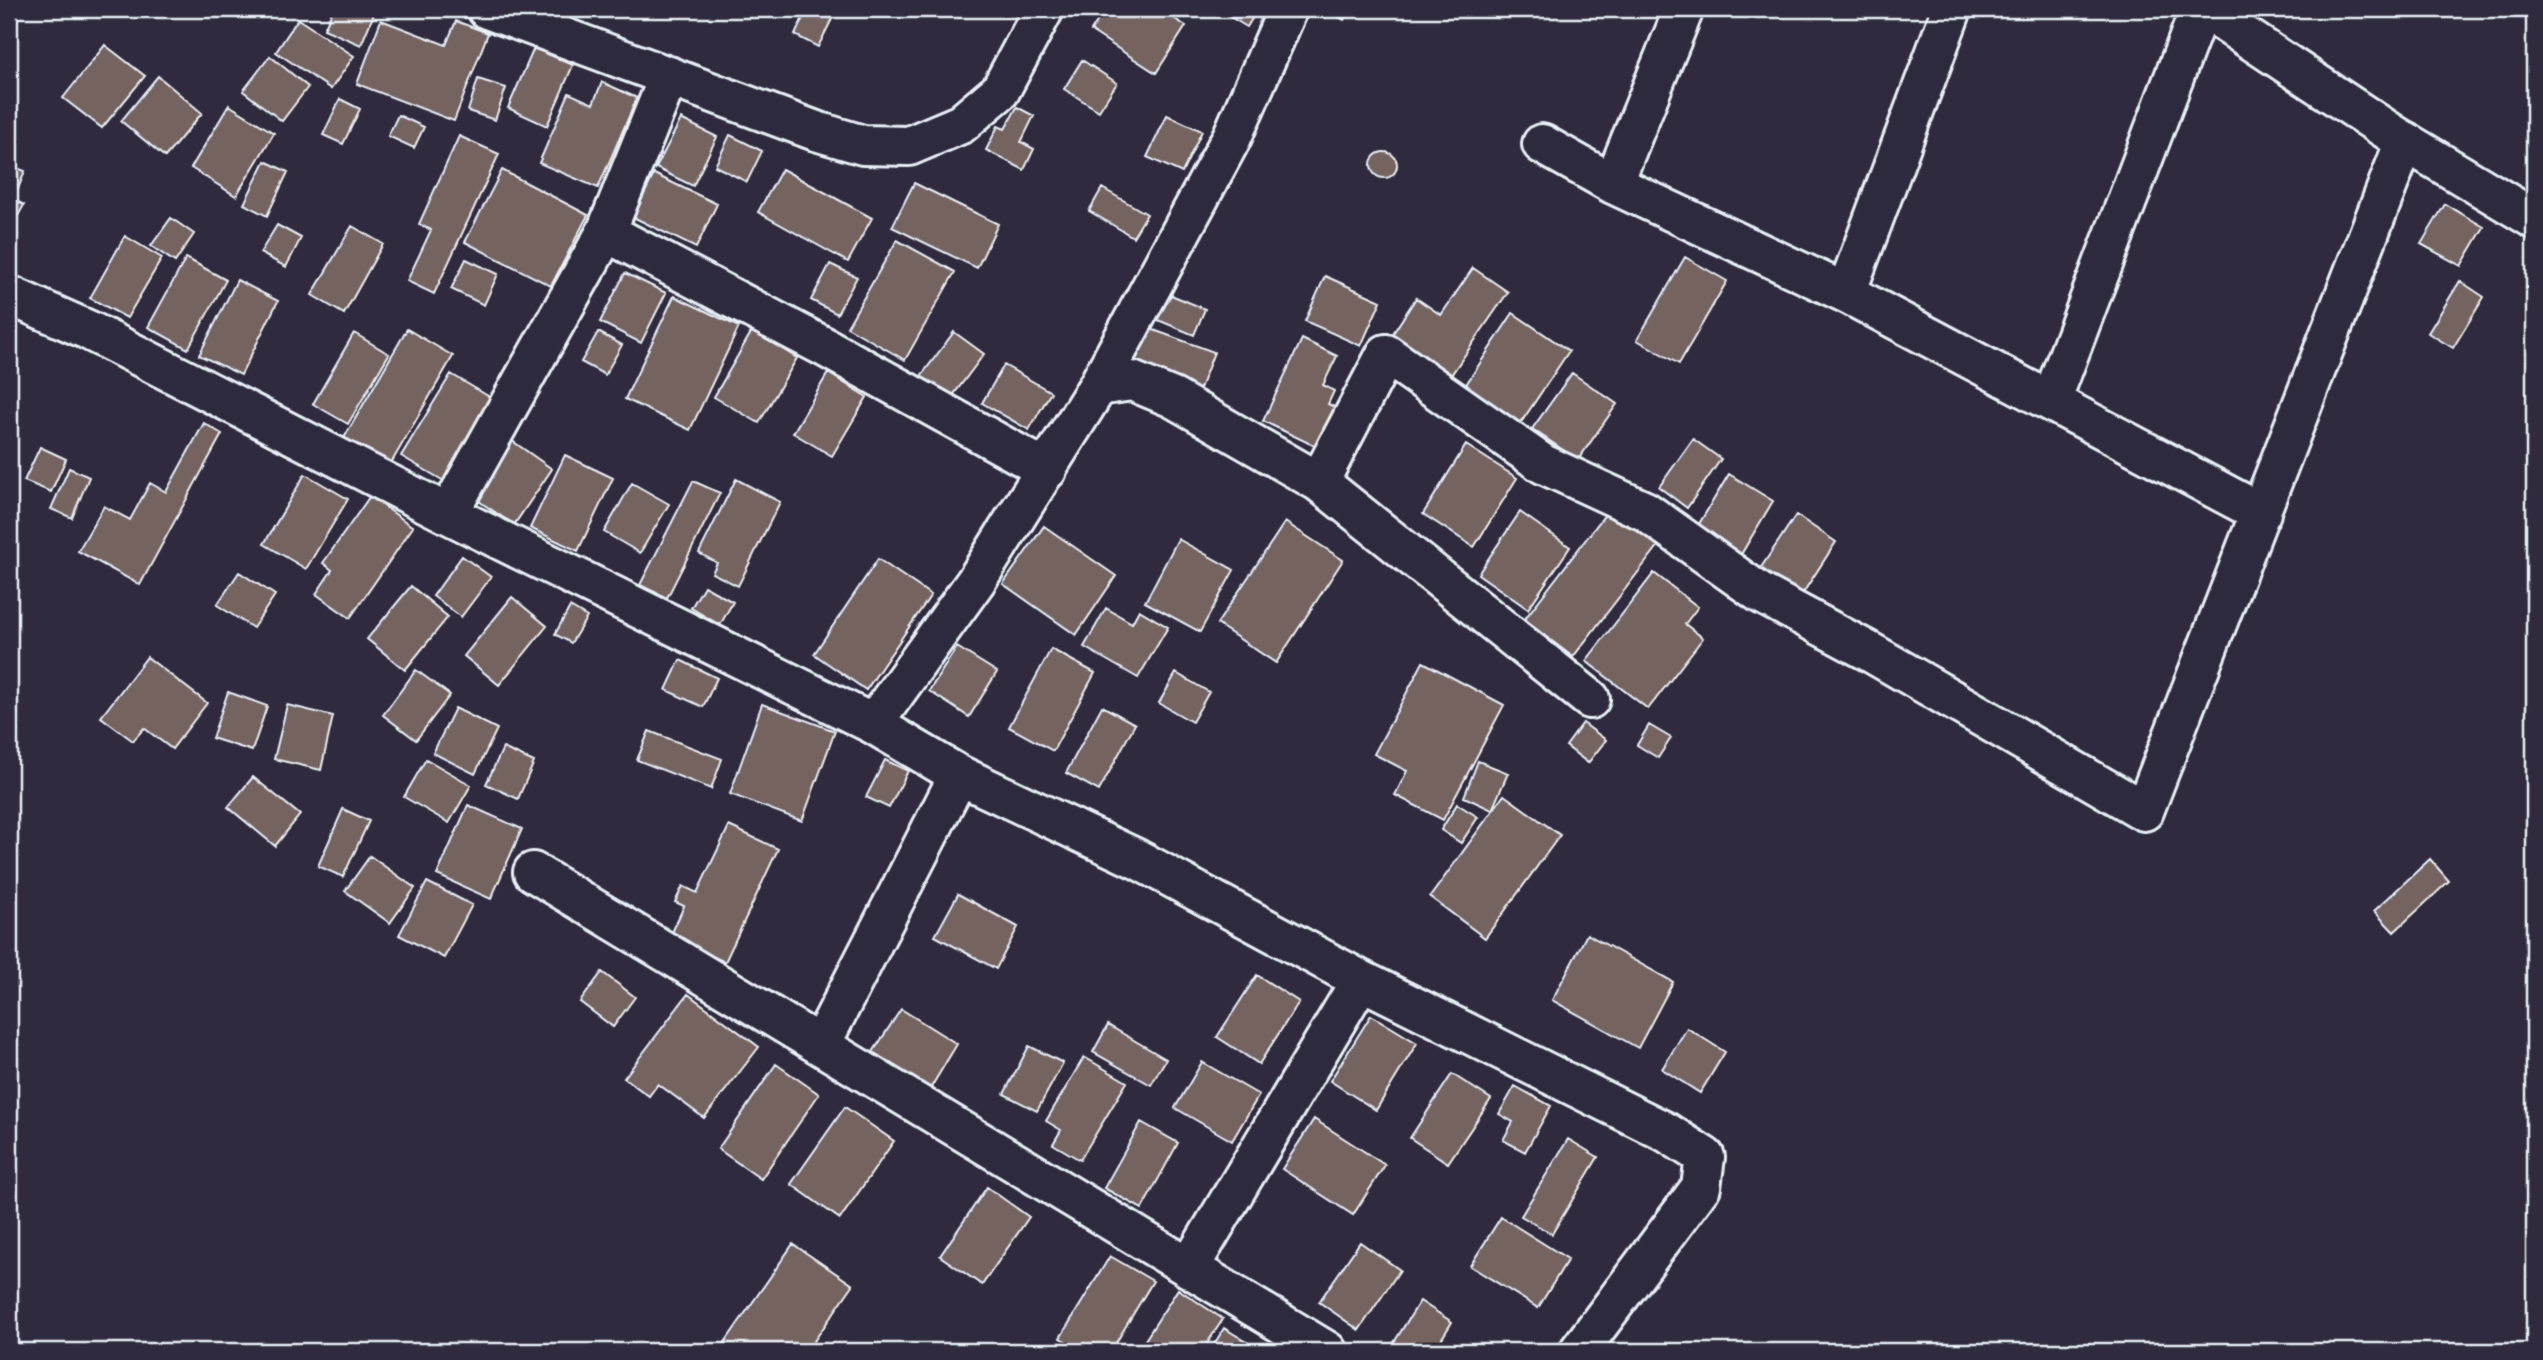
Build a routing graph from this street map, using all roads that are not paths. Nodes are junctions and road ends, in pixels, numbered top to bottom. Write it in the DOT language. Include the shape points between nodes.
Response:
graph roads {
  1 [pos="487,9"];
  2 [pos="1044,9"];
  3 [pos="1288,9"];
  4 [pos="1684,9"];
  5 [pos="1952,9"];
  6 [pos="2202,9"];
  7 [pos="669,76"];
  8 [pos="2405,141"];
  9 [pos="1542,144"];
  10 [pos="1613,184"];
  11 [pos="2534,219"];
  12 [pos="606,232"];
  13 [pos="1846,293"];
  14 [pos="9,295"];
  15 [pos="1098,386"];
  16 [pos="2051,401"];
  17 [pos="1047,470"];
  18 [pos="1319,482"];
  19 [pos="2261,513"];
  20 [pos="449,514"];
  21 [pos="1590,699"];
  22 [pos="873,724"];
  23 [pos="959,775"];
  24 [pos="533,872"];
  25 [pos="1361,980"];
  26 [pos="821,1044"];
  27 [pos="1189,1268"];
  28 [pos="1327,1351"];
  29 [pos="1579,1351"];
  1 -- 7 [label="street"];
  2 -- 7 [label="street" via="1000,91 961,124 909,146 863,145"];
  3 -- 15 [label="street" via="1232,137"];
  4 -- 10 [label="street"];
  5 -- 13 [label="street"];
  6 -- 8 [label="street"];
  6 -- 16 [label="street"];
  7 -- 12 [label="street"];
  8 -- 11 [label="street"];
  8 -- 19 [label="street"];
  9 -- 10 [label="street"];
  10 -- 13 [label="street"];
  12 -- 17 [label="street"];
  12 -- 20 [label="street"];
  13 -- 16 [label="street"];
  14 -- 20 [label="street" via="136,354"];
  15 -- 17 [label="street"];
  15 -- 18 [label="street" via="1132,381 1173,398"];
  16 -- 19 [label="street"];
  17 -- 22 [label="street" via="976,581"];
  18 -- 19 [label="street" via="1386,354 1543,464 1645,511 1760,593 2144,811"];
  18 -- 21 [label="street"];
  20 -- 22 [label="street"];
  22 -- 23 [label="street"];
  23 -- 25 [label="street" via="1137,859"];
  23 -- 26 [label="street"];
  24 -- 26 [label="street"];
  25 -- 27 [label="street"];
  25 -- 29 [label="street" via="1666,1132 1705,1157 1700,1187"];
  26 -- 27 [label="street"];
  27 -- 28 [label="street"];
}
